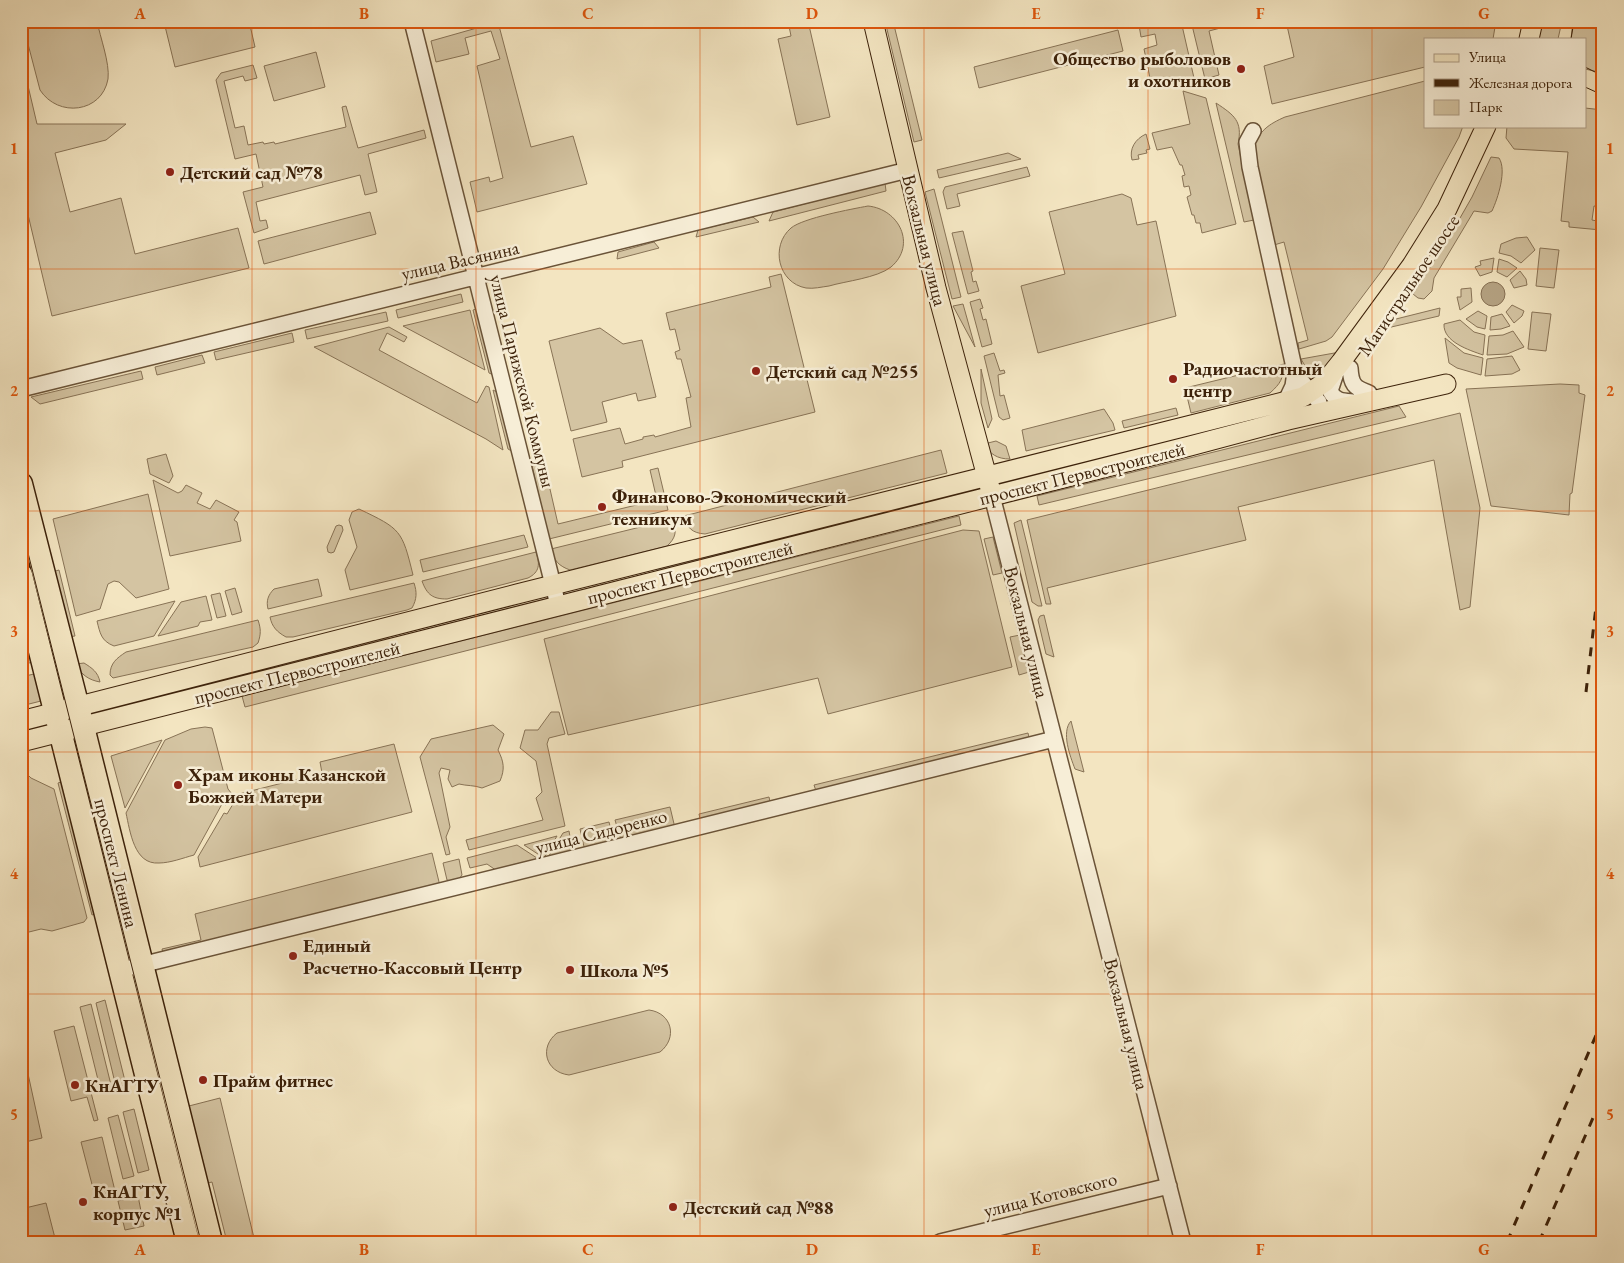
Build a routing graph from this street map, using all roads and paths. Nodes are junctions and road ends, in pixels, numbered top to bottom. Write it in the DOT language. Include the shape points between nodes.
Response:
graph roads {
  1 [pos="412,21"];
  2 [pos="873,21"];
  3 [pos="1520,21"];
  4 [pos="1533,21"];
  5 [pos="1516,38"];
  6 [pos="1529,38"];
  7 [pos="1485,128"];
  8 [pos="1498,128"];
  9 [pos="1253,131"];
  10 [pos="908,170"];
  11 [pos="476,277"];
  12 [pos="1392,302"];
  13 [pos="1346,365"];
  14 [pos="1295,372"];
  15 [pos="1445,380"];
  16 [pos="21,389"];
  17 [pos="1324,397"];
  18 [pos="1367,398"];
  19 [pos="1282,415"];
  20 [pos="987,476"];
  21 [pos="21,484"];
  22 [pos="992,496"];
  23 [pos="21,575"];
  24 [pos="553,585"];
  25 [pos="558,605"];
  26 [pos="271,656"];
  27 [pos="276,677"];
  28 [pos="81,716"];
  29 [pos="21,721"];
  30 [pos="58,722"];
  31 [pos="1054,739"];
  32 [pos="21,742"];
  33 [pos="150,963"];
  34 [pos="120,970"];
  35 [pos="1169,1186"];
  36 [pos="188,1242"];
  37 [pos="211,1242"];
  38 [pos="940,1242"];
  39 [pos="1183,1242"];
  1 -- 11 [label="street, улица Парижской Коммуны"];
  2 -- 10 [label="main road, Вокзальная улица"];
  3 -- 5 [label="main road"];
  4 -- 6 [label="main road"];
  7 -- 12 [label="main road, Магистральное шоссе" via="1434,232"];
  8 -- 12 [label="main road, Магистральное шоссе" via="1444,237"];
  9 -- 14 [label="street" via="1247,142 1250,167"];
  10 -- 11 [label="street, улица Васянина"];
  10 -- 20 [label="main road, Вокзальная улица"];
  11 -- 16 [label="street, улица Васянина"];
  11 -- 24 [label="street, улица Парижской Коммуны"];
  12 -- 13 [label="main road, Магистральное шоссе"];
  13 -- 17 [label="main road, Магистральное шоссе"];
  13 -- 18 [label="street" via="1353,385"];
  14 -- 17 [label="street"];
  14 -- 19 [label="street"];
  15 -- 18 [label="main road, проспект Первостроителей"];
  17 -- 18 [label="main road"];
  17 -- 19 [label="main road"];
  18 -- 19 [label="main road, проспект Первостроителей"];
  19 -- 20 [label="main road, проспект Первостроителей"];
  19 -- 22 [label="main road, проспект Первостроителей"];
  20 -- 22 [label="main road, Вокзальная улица"];
  20 -- 24 [label="main road, проспект Первостроителей"];
  21 -- 28 [label="highway, проспект Ленина"];
  22 -- 25 [label="main road, проспект Первостроителей"];
  22 -- 31 [label="street, Вокзальная улица"];
  23 -- 30 [label="highway, проспект Ленина"];
  24 -- 25 [label="street, улица Парижской Коммуны"];
  24 -- 26 [label="main road, проспект Первостроителей"];
  25 -- 27 [label="main road, проспект Первостроителей"];
  26 -- 27 [label="main road"];
  26 -- 28 [label="main road, проспект Первостроителей"];
  27 -- 28 [label="main road, проспект Первостроителей"];
  28 -- 30 [label="main road, проспект Первостроителей"];
  28 -- 33 [label="highway, проспект Ленина"];
  29 -- 30 [label="main road, проспект Первостроителей"];
  30 -- 32 [label="main road, проспект Первостроителей"];
  30 -- 34 [label="highway, проспект Ленина"];
  31 -- 33 [label="street, улица Сидоренко"];
  31 -- 35 [label="street, Вокзальная улица"];
  33 -- 34 [label="street, улица Сидоренко"];
  33 -- 37 [label="highway, проспект Ленина"];
  34 -- 36 [label="highway, проспект Ленина"];
  35 -- 38 [label="street, улица Котовского"];
  35 -- 39 [label="street, Вокзальная улица"];
}
